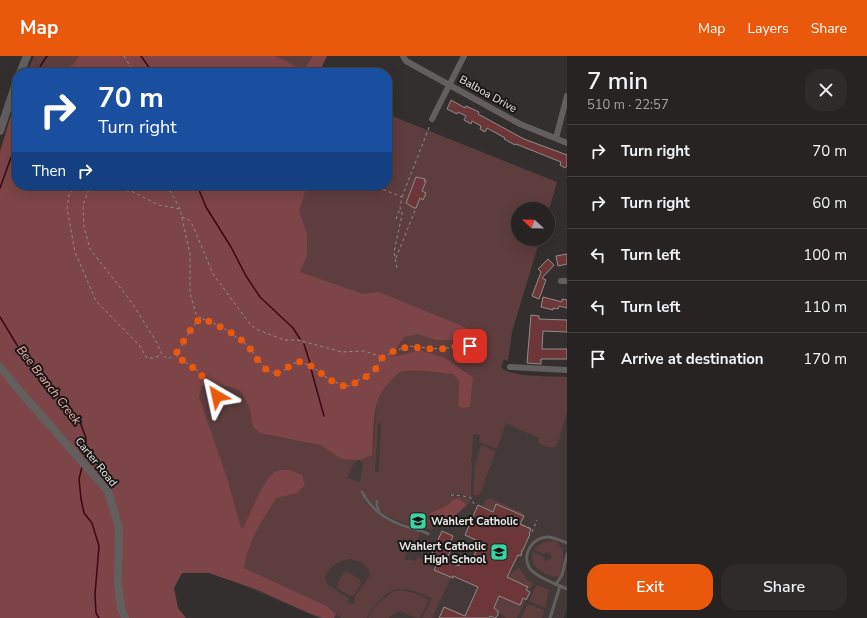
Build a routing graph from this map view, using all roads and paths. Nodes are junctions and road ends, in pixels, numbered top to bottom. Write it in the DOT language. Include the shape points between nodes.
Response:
graph roads {
  1 [pos="27,56"];
  2 [pos="124,56"];
  3 [pos="403,56"];
  4 [pos="464,56"];
  5 [pos="22,68"];
  6 [pos="132,68"];
  7 [pos="449,84"];
  8 [pos="12,95"];
  9 [pos="567,96"];
  10 [pos="432,119"];
  11 [pos="0,131"];
  12 [pos="556,138"];
  13 [pos="567,143"];
  14 [pos="73,190"];
  15 [pos="89,190"];
  16 [pos="117,190"];
  17 [pos="170,190"];
  18 [pos="384,190"];
  19 [pos="402,197"];
  20 [pos="400,208"];
  21 [pos="416,208"];
  22 [pos="180,209"];
  23 [pos="182,217"];
  24 [pos="396,218"];
  25 [pos="396,260"];
  26 [pos="397,268"];
  27 [pos="201,318"];
  28 [pos="479,348"];
  29 [pos="162,355"];
  30 [pos="175,355"];
  31 [pos="381,358"];
  32 [pos="0,367"];
  33 [pos="510,367"];
  34 [pos="567,370"];
  35 [pos="217,396"];
  36 [pos="362,492"];
  37 [pos="451,495"];
  38 [pos="377,500"];
  39 [pos="476,506"];
  40 [pos="380,513"];
  41 [pos="537,520"];
  42 [pos="522,525"];
  43 [pos="534,530"];
  44 [pos="532,532"];
  45 [pos="428,534"];
  46 [pos="567,543"];
  47 [pos="567,554"];
  48 [pos="558,585"];
  49 [pos="567,589"];
  50 [pos="125,618"];
  51 [pos="550,618"];
  1 -- 5 [label="street"];
  2 -- 6 [label="path"];
  3 -- 7 [label="street, Balboa Drive" via="406,61"];
  4 -- 7 [label="street"];
  7 -- 10 [label="street"];
  7 -- 12 [label="street, Balboa Drive" via="520,124"];
  8 -- 11 [label="street"];
  9 -- 12 [label="street"];
  10 -- 19 [label="path"];
  12 -- 13 [label="street, Balboa Drive"];
  14 -- 29 [label="path" via="69,194 67,208 75,252 96,301 139,345 147,358"];
  15 -- 29 [label="path" via="83,205 84,227 90,248 130,300"];
  16 -- 22 [label="path" via="131,191 159,205"];
  17 -- 22 [label="path"];
  18 -- 19 [label="path"];
  19 -- 20 [label="path"];
  20 -- 24 [label="path"];
  20 -- 25 [label="path" via="402,214 394,252"];
  21 -- 25 [label="path"];
  22 -- 23 [label="path"];
  23 -- 27 [label="path" via="190,254 190,293 196,314"];
  23 -- 31 [label="path" via="189,220 193,226 213,274 256,329 284,340 298,340 342,352 364,351"];
  25 -- 26 [label="path"];
  27 -- 30 [label="path" via="195,323"];
  27 -- 31 [label="path" via="222,327 247,345 267,370 274,373 282,372 294,363 301,362 341,385 348,386 374,371"];
  28 -- 31 [label="path" via="462,345 439,349 408,346"];
  29 -- 30 [label="path" via="168,358"];
  30 -- 35 [label="path" via="199,372"];
  32 -- 50 [label="street, Carter Road" via="108,491 119,528 118,583"];
  33 -- 34 [label="street"];
  36 -- 40 [label="lane" via="368,503"];
  37 -- 39 [label="path" via="471,498"];
  38 -- 40 [label="lane"];
  40 -- 45 [label="lane" via="388,520"];
  41 -- 43 [label="path"];
  42 -- 43 [label="path"];
  43 -- 44 [label="path"];
  46 -- 48 [label="lane" via="549,537 541,539 534,543 526,555 531,570"];
  47 -- 48 [label="lane"];
  48 -- 49 [label="lane"];
  48 -- 51 [label="lane"];
}
